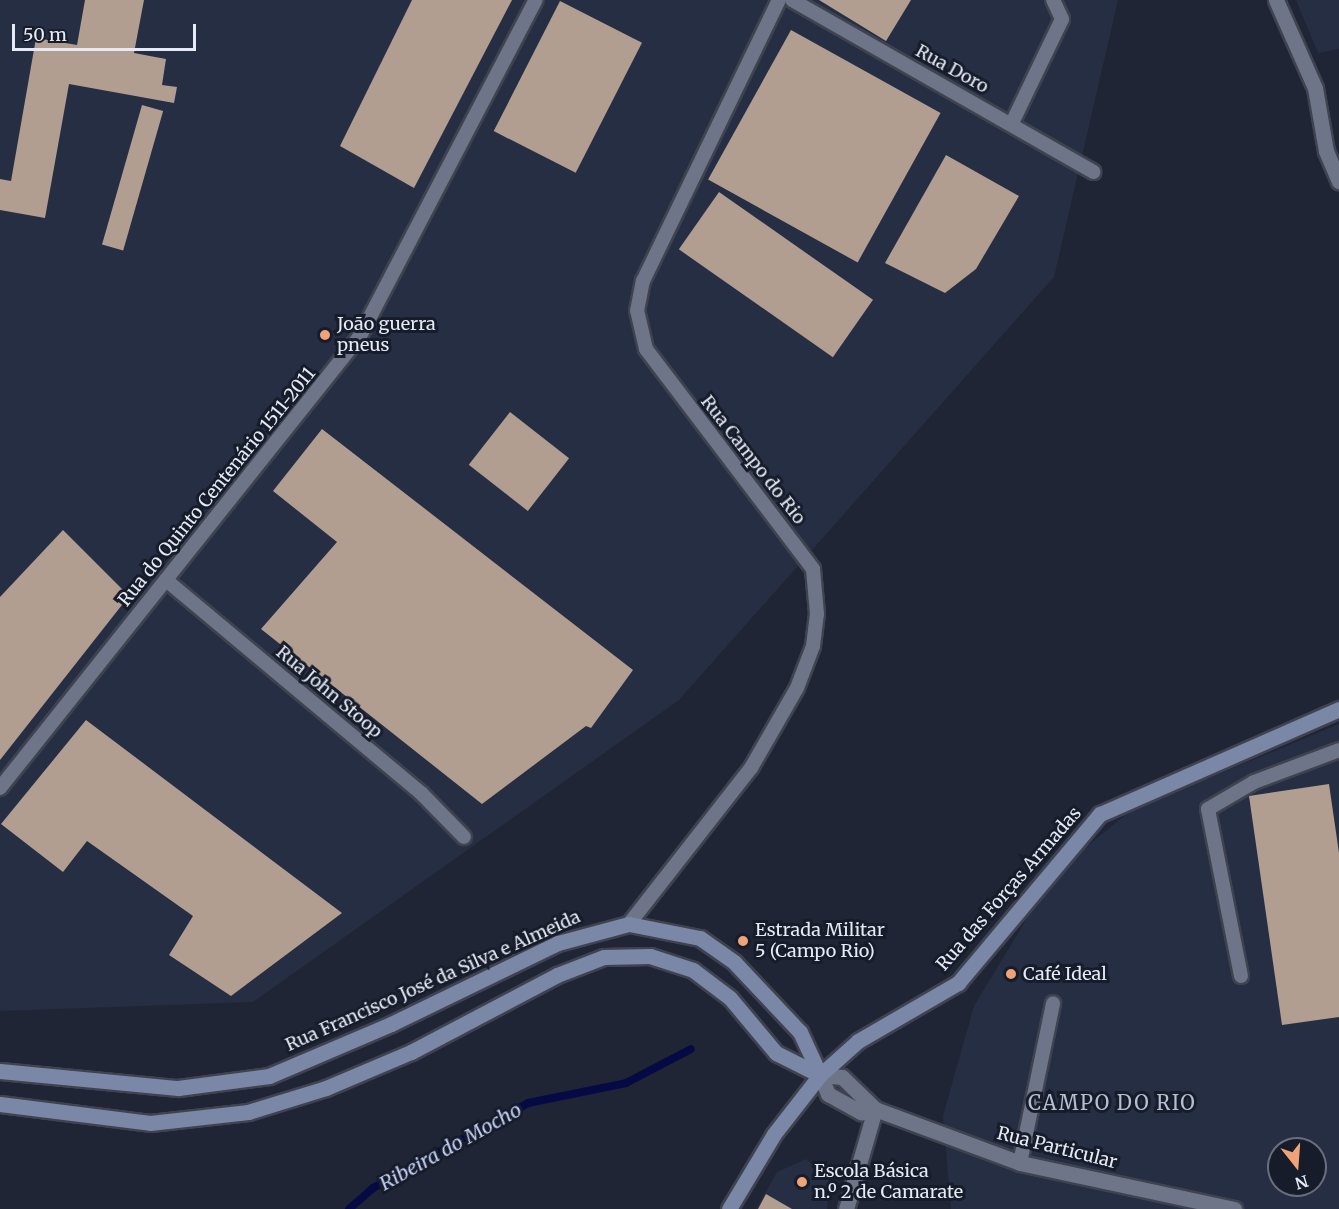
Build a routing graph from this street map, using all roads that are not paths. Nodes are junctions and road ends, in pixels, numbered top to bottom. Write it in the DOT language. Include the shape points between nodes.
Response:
graph roads {
  1 [pos="536,0"];
  2 [pos="779,0"];
  3 [pos="792,0"];
  4 [pos="1053,0"];
  5 [pos="1276,0"];
  6 [pos="1012,123"];
  7 [pos="1093,172"];
  8 [pos="1339,181"];
  9 [pos="166,580"];
  10 [pos="1339,709"];
  11 [pos="1339,750"];
  12 [pos="0,788"];
  13 [pos="464,837"];
  14 [pos="629,924"];
  15 [pos="1241,976"];
  16 [pos="1053,1003"];
  17 [pos="0,1071"];
  18 [pos="820,1075"];
  19 [pos="0,1104"];
  20 [pos="875,1109"];
  21 [pos="1020,1163"];
  22 [pos="729,1209"];
  23 [pos="846,1209"];
  24 [pos="1234,1209"];
  1 -- 9 [label="lane, Rua do Quinto Centenário 1511-2011" via="360,336"];
  2 -- 14 [label="lane, Rua Campo do Rio" via="643,281 637,311 646,349 813,569 813,646 797,688 751,768"];
  3 -- 6 [label="lane, Rua Doro"];
  4 -- 6 [label="lane" via="1062,19"];
  5 -- 8 [label="street" via="1315,88 1326,151"];
  6 -- 7 [label="lane, Rua Doro"];
  9 -- 12 [label="lane, Rua do Quinto Centenário 1511-2011"];
  9 -- 13 [label="lane, Rua John Stoop" via="422,794"];
  10 -- 18 [label="street, Rua das Forças Armadas" via="1100,814 958,982 858,1041"];
  11 -- 15 [label="lane" via="1254,782 1208,809"];
  14 -- 17 [label="street, Rua Francisco José da Silva e Almeida" via="558,943 391,1024 269,1076 178,1088"];
  14 -- 18 [label="street, Rua Francisco José da Silva e Almeida" via="700,938 734,962 800,1032"];
  16 -- 21 [label="lane"];
  18 -- 19 [label="street" via="776,1053 730,998 693,970 650,956 604,957 557,975 411,1052 326,1088 248,1112 150,1123"];
  18 -- 20 [label="street, Rua Particular" via="842,1077"];
  18 -- 22 [label="street, Rua das Forças Armadas" via="774,1134"];
  20 -- 21 [label="street, Rua Particular"];
  20 -- 23 [label="street"];
  21 -- 24 [label="street, Rua Particular"];
}
